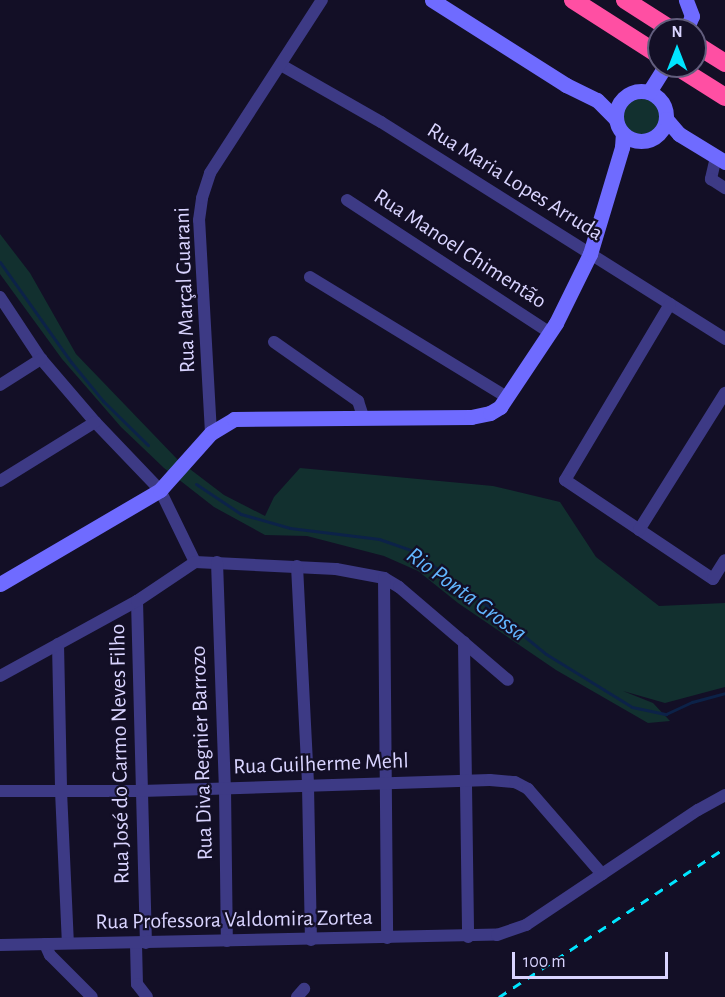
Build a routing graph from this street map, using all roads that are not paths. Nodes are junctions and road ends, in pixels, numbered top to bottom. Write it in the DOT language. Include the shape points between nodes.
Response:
graph roads {
  1 [pos="322,0"];
  2 [pos="432,0"];
  3 [pos="573,0"];
  4 [pos="625,0"];
  5 [pos="686,0"];
  6 [pos="653,18"];
  7 [pos="691,18"];
  8 [pos="501,44"];
  9 [pos="647,48"];
  10 [pos="707,51"];
  11 [pos="725,63"];
  12 [pos="281,64"];
  13 [pos="658,78"];
  14 [pos="695,78"];
  15 [pos="649,92"];
  16 [pos="623,98"];
  17 [pos="725,98"];
  18 [pos="616,119"];
  19 [pos="666,119"];
  20 [pos="660,133"];
  21 [pos="679,134"];
  22 [pos="626,140"];
  23 [pos="721,159"];
  24 [pos="725,188"];
  25 [pos="347,200"];
  26 [pos="590,254"];
  27 [pos="310,277"];
  28 [pos="0,297"];
  29 [pos="670,304"];
  30 [pos="550,333"];
  31 [pos="725,339"];
  32 [pos="274,342"];
  33 [pos="41,359"];
  34 [pos="0,385"];
  35 [pos="725,393"];
  36 [pos="508,398"];
  37 [pos="363,416"];
  38 [pos="95,422"];
  39 [pos="211,433"];
  40 [pos="0,481"];
  41 [pos="160,490"];
  42 [pos="639,530"];
  43 [pos="725,561"];
  44 [pos="195,562"];
  45 [pos="217,562"];
  46 [pos="297,566"];
  47 [pos="384,578"];
  48 [pos="0,584"];
  49 [pos="137,601"];
  50 [pos="464,642"];
  51 [pos="58,644"];
  52 [pos="0,676"];
  53 [pos="508,680"];
  54 [pos="468,781"];
  55 [pos="385,783"];
  56 [pos="308,786"];
  57 [pos="225,788"];
  58 [pos="0,791"];
  59 [pos="61,791"];
  60 [pos="141,791"];
  61 [pos="725,795"];
  62 [pos="602,874"];
  63 [pos="387,938"];
  64 [pos="468,938"];
  65 [pos="311,940"];
  66 [pos="227,942"];
  67 [pos="68,943"];
  68 [pos="141,943"];
  69 [pos="45,944"];
  70 [pos="0,945"];
  71 [pos="92,997"];
  72 [pos="147,997"];
  1 -- 12 [label="street, Rua Marçal Guarani"];
  2 -- 8 [label="street"];
  3 -- 9 [label="highway"];
  4 -- 6 [label="highway"];
  5 -- 7 [label="street"];
  8 -- 16 [label="street"];
  8 -- 18 [label="street" via="597,100"];
  10 -- 11 [label="highway"];
  12 -- 26 [label="street, Rua Maria Lopes Arruda"];
  12 -- 39 [label="street, Rua Marçal Guarani" via="210,173 202,198 199,220"];
  13 -- 15 [label="street"];
  14 -- 17 [label="highway"];
  15 -- 16 [label="street" via="636,91"];
  15 -- 19 [label="street" via="663,104"];
  16 -- 18 [label="street"];
  18 -- 22 [label="street"];
  19 -- 20 [label="street"];
  19 -- 21 [label="street"];
  20 -- 21 [label="street"];
  20 -- 22 [label="street" via="646,141"];
  21 -- 23 [label="street"];
  22 -- 26 [label="street"];
  23 -- 24 [label="street" via="711,179"];
  25 -- 30 [label="street, Rua Manoel Chimentão"];
  26 -- 29 [label="street, Rua Maria Lopes Arruda"];
  26 -- 30 [label="street"];
  27 -- 36 [label="street"];
  28 -- 33 [label="street"];
  29 -- 31 [label="street, Rua Maria Lopes Arruda"];
  29 -- 42 [label="street" via="565,480"];
  30 -- 36 [label="street"];
  32 -- 37 [label="street" via="358,401"];
  33 -- 34 [label="street"];
  33 -- 38 [label="street"];
  35 -- 42 [label="street"];
  36 -- 37 [label="street" via="490,413 471,417"];
  37 -- 39 [label="street" via="234,419"];
  38 -- 40 [label="street"];
  38 -- 41 [label="street"];
  39 -- 41 [label="street"];
  41 -- 44 [label="street"];
  41 -- 48 [label="street"];
  42 -- 43 [label="street" via="713,579"];
  44 -- 45 [label="street"];
  44 -- 49 [label="street"];
  45 -- 46 [label="street"];
  45 -- 57 [label="street, Rua Diva Regnier Barrozo"];
  46 -- 47 [label="street"];
  46 -- 56 [label="street"];
  47 -- 50 [label="street" via="399,586"];
  47 -- 55 [label="street"];
  49 -- 51 [label="street"];
  49 -- 60 [label="street, Rua José do Carmo Neves Filho"];
  50 -- 53 [label="street"];
  50 -- 54 [label="street"];
  51 -- 52 [label="street"];
  51 -- 59 [label="street"];
  54 -- 55 [label="street, Rua Guilherme Mehl"];
  54 -- 62 [label="street, Rua Guilherme Mehl" via="521,784"];
  54 -- 64 [label="street"];
  55 -- 56 [label="street, Rua Guilherme Mehl"];
  55 -- 63 [label="street"];
  56 -- 57 [label="street, Rua Guilherme Mehl"];
  56 -- 65 [label="street"];
  57 -- 60 [label="street, Rua Guilherme Mehl"];
  57 -- 66 [label="street, Rua Diva Regnier Barrozo"];
  58 -- 59 [label="street, Rua Guilherme Mehl"];
  59 -- 60 [label="street, Rua Guilherme Mehl"];
  59 -- 67 [label="street"];
  60 -- 68 [label="street, Rua José do Carmo Neves Filho"];
  61 -- 62 [label="street, Rua Professora Valdomira Zortea"];
  62 -- 64 [label="street, Rua Professora Valdomira Zortea" via="526,925 497,935"];
  63 -- 64 [label="street, Rua Professora Valdomira Zortea"];
  63 -- 65 [label="street, Rua Professora Valdomira Zortea"];
  65 -- 66 [label="street, Rua Professora Valdomira Zortea"];
  66 -- 68 [label="street, Rua Professora Valdomira Zortea"];
  67 -- 68 [label="street, Rua Professora Valdomira Zortea"];
  67 -- 69 [label="street, Rua Professora Valdomira Zortea"];
  68 -- 72 [label="street, Rua José do Carmo Neves Filho" via="137,984"];
  69 -- 70 [label="street, Rua Professora Valdomira Zortea"];
  69 -- 71 [label="street" via="50,955"];
}
